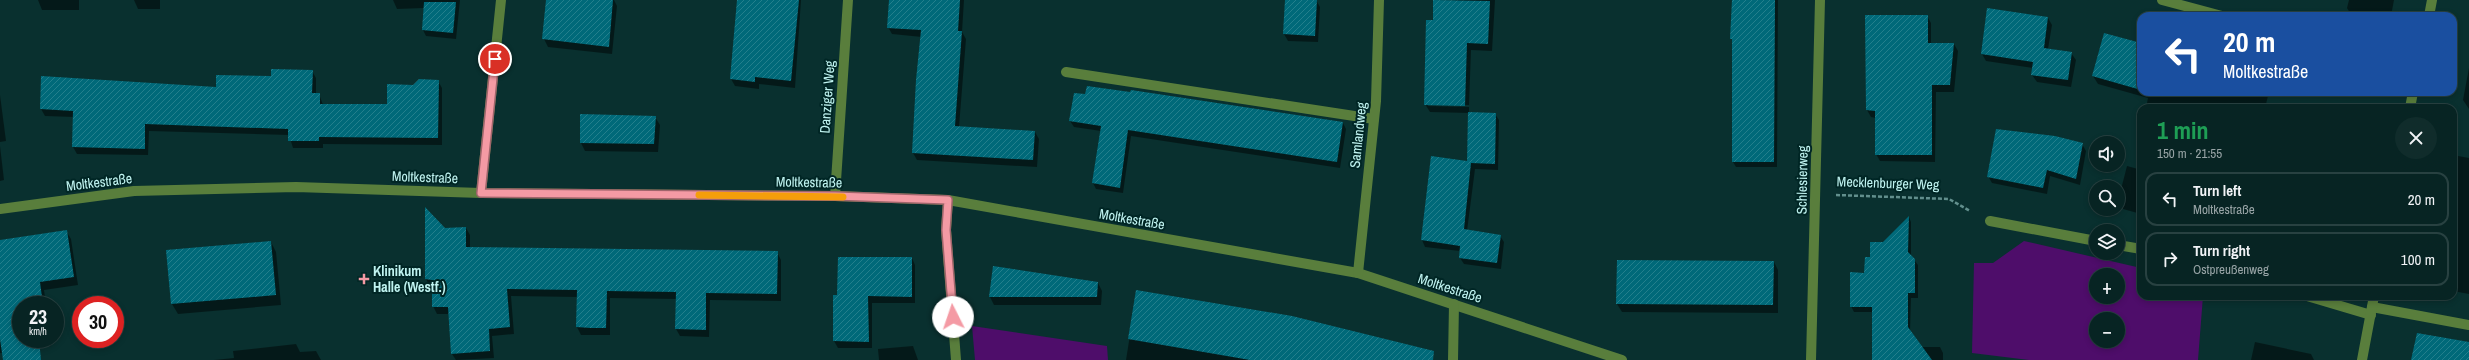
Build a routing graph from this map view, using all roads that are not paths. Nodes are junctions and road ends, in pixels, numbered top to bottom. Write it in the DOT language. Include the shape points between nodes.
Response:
graph roads {
  1 [pos="501,0"];
  2 [pos="848,0"];
  3 [pos="1379,0"];
  4 [pos="1820,0"];
  5 [pos="2162,0"];
  6 [pos="2432,0"];
  7 [pos="2207,12"];
  8 [pos="2430,12"];
  9 [pos="1066,72"];
  10 [pos="1374,119"];
  11 [pos="481,193"];
  12 [pos="835,196"];
  13 [pos="948,200"];
  14 [pos="0,209"];
  15 [pos="1990,222"];
  16 [pos="2089,240"];
  17 [pos="2125,246"];
  18 [pos="2137,248"];
  19 [pos="1358,273"];
  20 [pos="2324,300"];
  21 [pos="2373,300"];
  22 [pos="1454,304"];
  23 [pos="2372,311"];
  24 [pos="2469,325"];
  25 [pos="956,360"];
  26 [pos="1452,360"];
  27 [pos="1622,360"];
  28 [pos="1811,360"];
  29 [pos="2362,360"];
  1 -- 11 [label="street"];
  2 -- 12 [label="street, Danziger Weg"];
  3 -- 10 [label="street, Samlandweg"];
  4 -- 28 [label="street, Schlesierweg"];
  5 -- 7 [label="street"];
  6 -- 8 [label="street"];
  9 -- 10 [label="street"];
  10 -- 19 [label="street, Samlandweg"];
  11 -- 12 [label="street, Moltkestraße"];
  11 -- 14 [label="street, Moltkestraße" via="296,187 134,191"];
  12 -- 13 [label="street, Moltkestraße"];
  13 -- 19 [label="street, Moltkestraße"];
  13 -- 25 [label="street" via="946,230"];
  15 -- 16 [label="street"];
  17 -- 18 [label="street"];
  19 -- 22 [label="street, Moltkestraße"];
  20 -- 23 [label="street"];
  21 -- 23 [label="street"];
  22 -- 26 [label="street"];
  22 -- 27 [label="street, Moltkestraße"];
  23 -- 24 [label="street"];
  23 -- 29 [label="street"];
}
